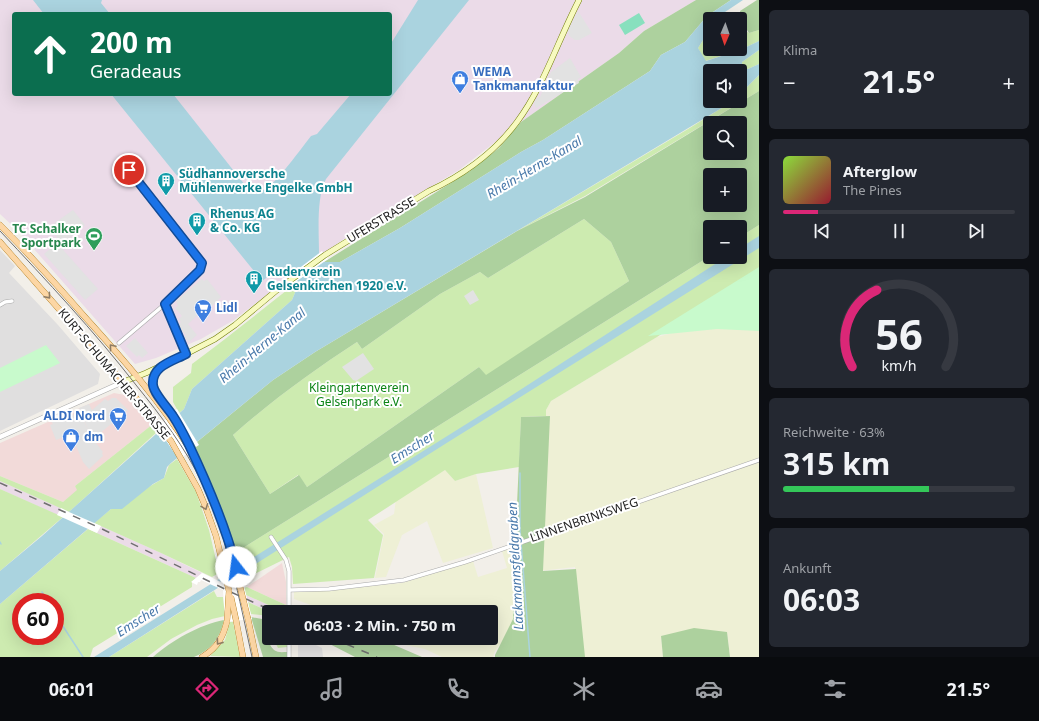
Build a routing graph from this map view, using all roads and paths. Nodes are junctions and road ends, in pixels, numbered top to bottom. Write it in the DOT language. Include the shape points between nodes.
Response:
graph roads {
  1 [pos="579,0"];
  2 [pos="129,170"];
  3 [pos="0,225"];
  4 [pos="0,242"];
  5 [pos="12,301"];
  6 [pos="165,304"];
  7 [pos="0,305"];
  8 [pos="119,343"];
  9 [pos="186,354"];
  10 [pos="159,367"];
  11 [pos="137,377"];
  12 [pos="123,382"];
  13 [pos="170,415"];
  14 [pos="0,437"];
  15 [pos="759,460"];
  16 [pos="271,537"];
  17 [pos="290,590"];
  18 [pos="229,591"];
  19 [pos="289,605"];
  20 [pos="289,645"];
  21 [pos="202,657"];
  22 [pos="243,657"];
  23 [pos="256,657"];
  24 [pos="289,657"];
  1 -- 9 [label="main road, UFERSTRASSE" via="534,96 517,122 483,158 325,255 227,331"];
  2 -- 6 [label="street" via="202,263 200,270"];
  11 -- 3 [label="main road, KURT-SCHUMACHER-STRASSE, one-way" via="60,288"];
  4 -- 12 [label="main road, KURT-SCHUMACHER-STRASSE, one-way"];
  5 -- 7 [label="street"];
  6 -- 8 [label="street"];
  6 -- 9 [label="street"];
  9 -- 10 [label="main road, UFERSTRASSE"];
  10 -- 11 [label="main road, UFERSTRASSE"];
  10 -- 13 [label="main road" via="153,386"];
  11 -- 12 [label="main road, UFERSTRASSE"];
  11 -- 13 [label="main road, KURT-SCHUMACHER-STRASSE"];
  12 -- 14 [label="street"];
  12 -- 18 [label="main road, KURT-SCHUMACHER-STRASSE, one-way" via="171,441 201,495 216,536"];
  13 -- 23 [label="main road, KURT-SCHUMACHER-STRASSE, bridge" via="212,495 230,546"];
  15 -- 17 [label="street, LINNENBRINKSWEG" via="465,562 404,580 329,589"];
  16 -- 17 [label="street" via="290,571"];
  17 -- 19 [label="street"];
  18 -- 21 [label="main road, one-way, bridge" via="228,621 222,639"];
  18 -- 22 [label="main road, KURT-SCHUMACHER-STRASSE, bridge"];
  20 -- 24 [label="street"];
}
